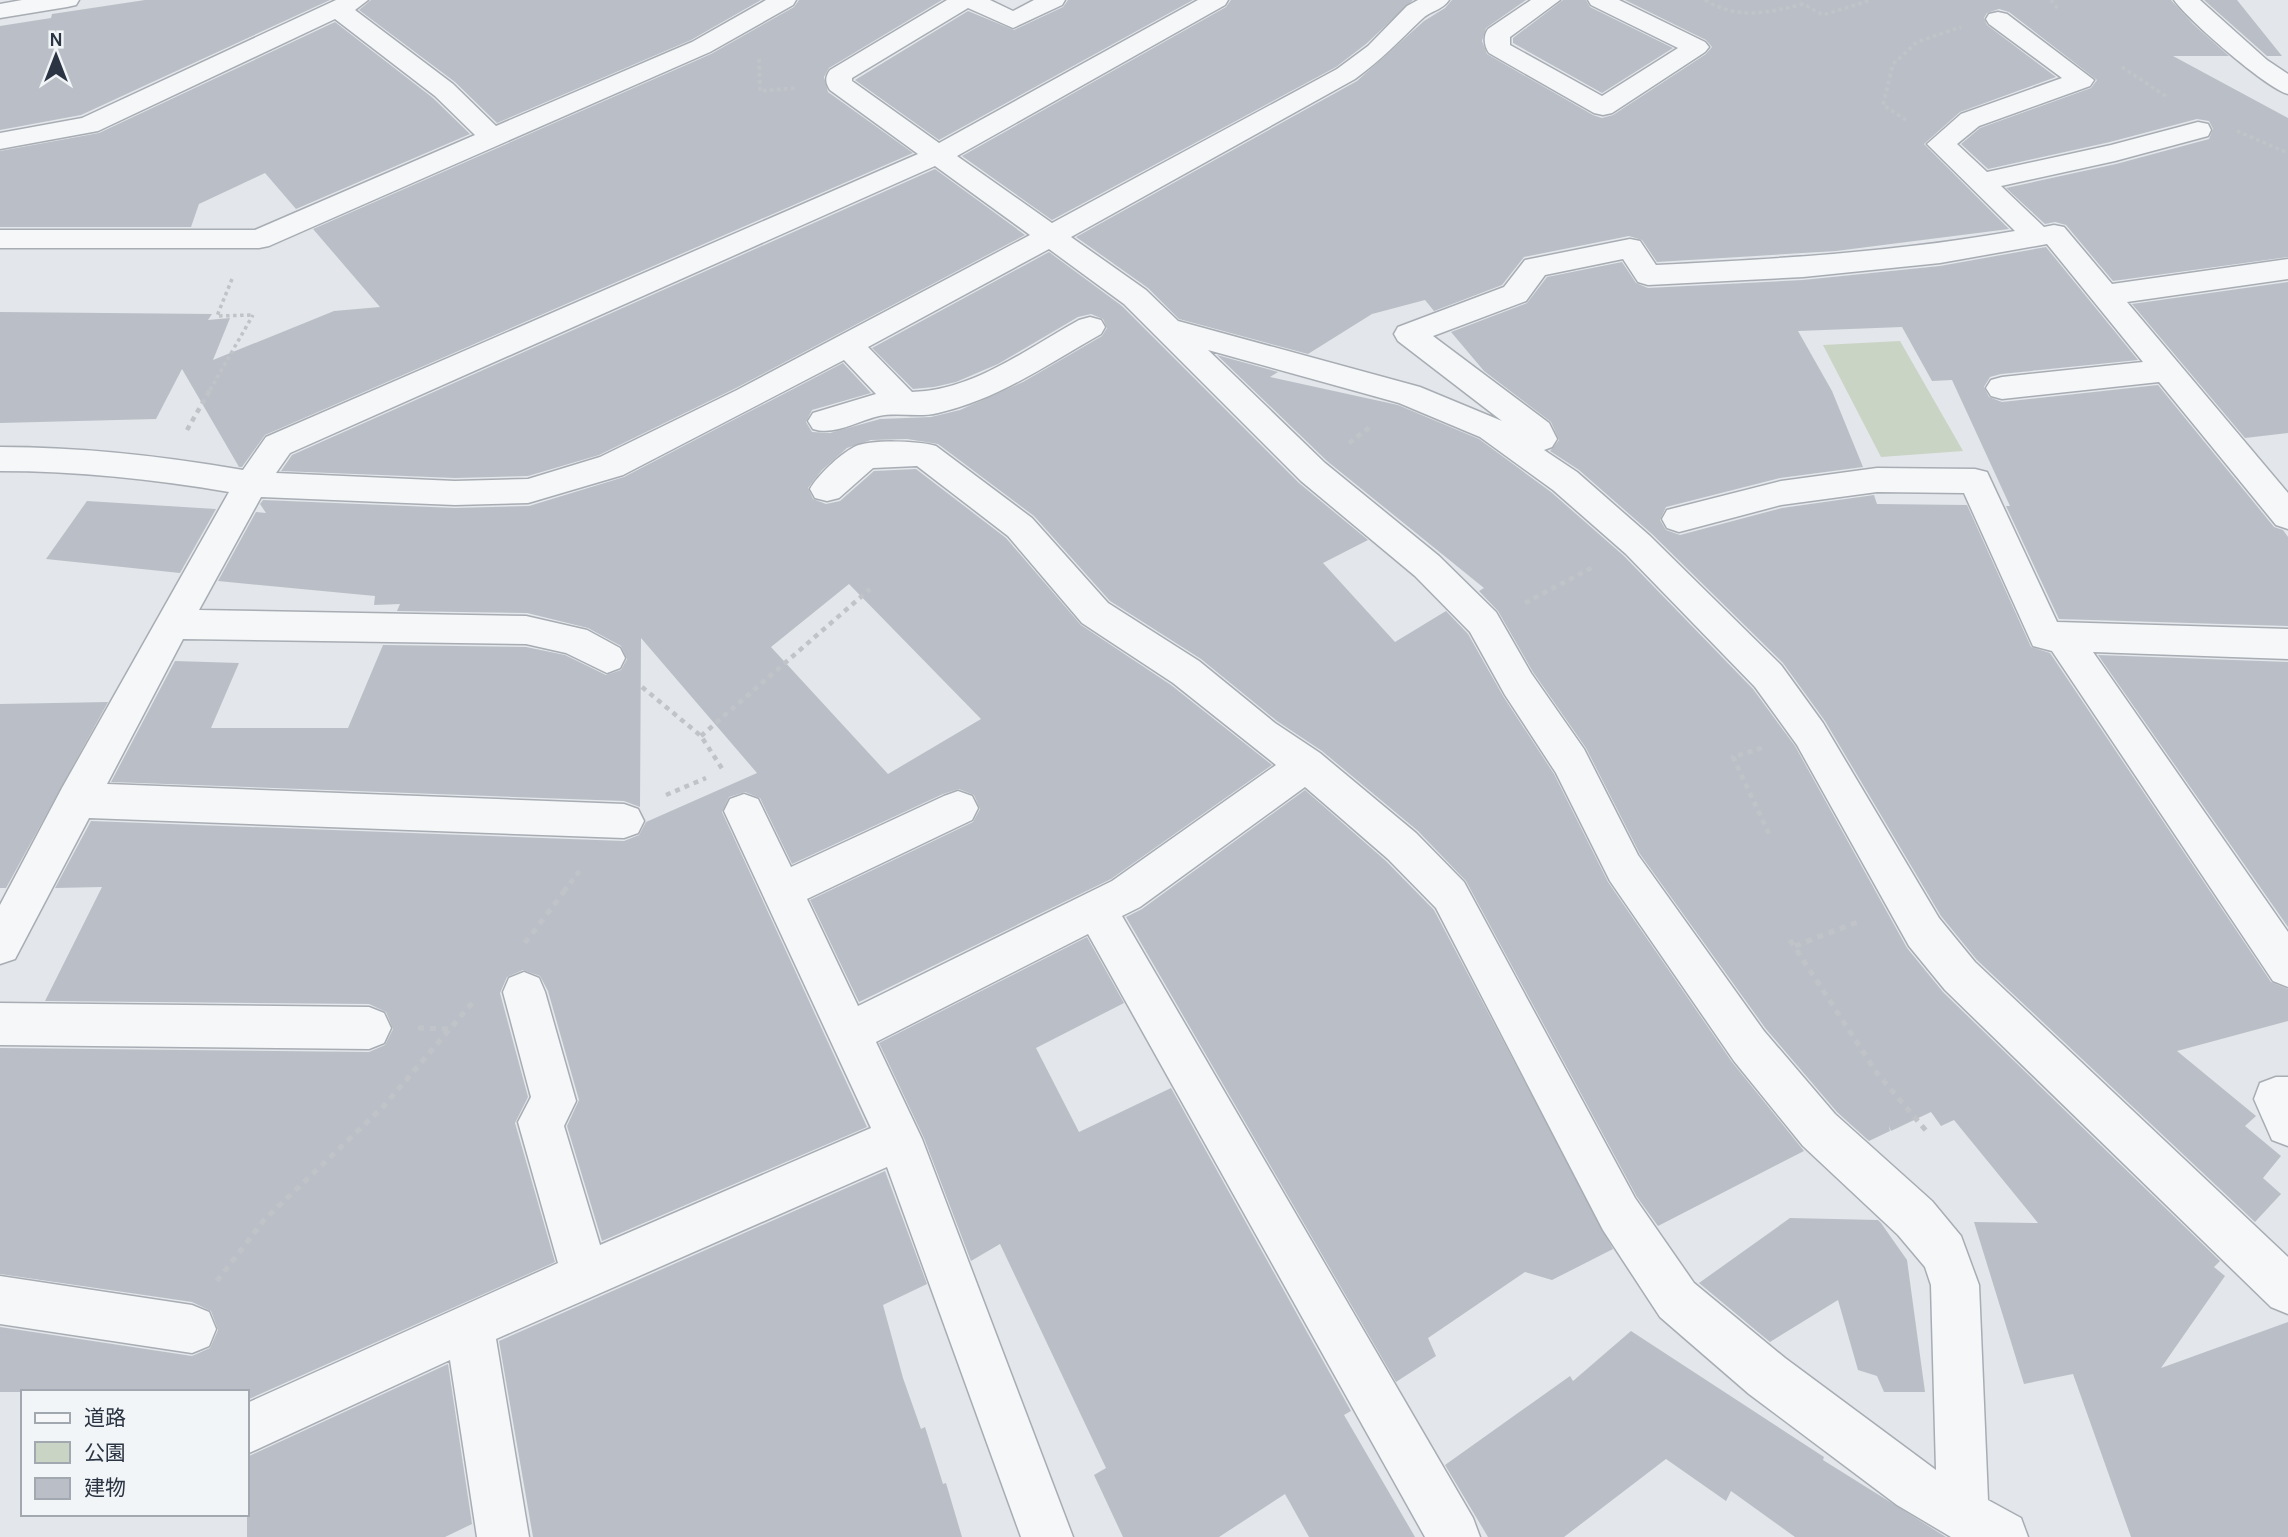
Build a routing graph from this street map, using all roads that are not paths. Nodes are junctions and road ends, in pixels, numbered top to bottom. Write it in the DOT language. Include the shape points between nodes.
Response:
graph roads {
  1 [pos="67,0"];
  2 [pos="783,0"];
  3 [pos="968,0"];
  4 [pos="1053,0"];
  5 [pos="1216,0"];
  6 [pos="1437,0"];
  7 [pos="1548,0"];
  8 [pos="1600,0"];
  9 [pos="2186,0"];
  10 [pos="347,4"];
  11 [pos="0,11"];
  12 [pos="1998,19"];
  13 [pos="2288,86"];
  14 [pos="2198,130"];
  15 [pos="493,138"];
  16 [pos="0,141"];
  17 [pos="938,155"];
  18 [pos="1981,182"];
  19 [pos="1051,236"];
  20 [pos="2038,237"];
  21 [pos="0,239"];
  22 [pos="2288,270"];
  23 [pos="2106,295"];
  24 [pos="1090,327"];
  25 [pos="1168,329"];
  26 [pos="847,345"];
  27 [pos="2169,370"];
  28 [pos="2003,388"];
  29 [pos="904,402"];
  30 [pos="824,421"];
  31 [pos="0,459"];
  32 [pos="1555,473"];
  33 [pos="251,484"];
  34 [pos="827,489"];
  35 [pos="2288,516"];
  36 [pos="1679,519"];
  37 [pos="173,624"];
  38 [pos="2062,636"];
  39 [pos="2288,644"];
  40 [pos="607,658"];
  41 [pos="1306,765"];
  42 [pos="76,800"];
  43 [pos="958,808"];
  44 [pos="744,811"];
  45 [pos="624,821"];
  46 [pos="782,891"];
  47 [pos="1097,909"];
  48 [pos="0,945"];
  49 [pos="2288,967"];
  50 [pos="524,992"];
  51 [pos="0,1024"];
  52 [pos="369,1028"];
  53 [pos="849,1033"];
  54 [pos="2288,1099"];
  55 [pos="2288,1124"];
  56 [pos="899,1139"];
  57 [pos="585,1276"];
  58 [pos="2288,1290"];
  59 [pos="0,1300"];
  60 [pos="469,1326"];
  61 [pos="192,1329"];
  62 [pos="248,1429"];
  63 [pos="1982,1526"];
  64 [pos="503,1537"];
  65 [pos="1047,1537"];
  66 [pos="1454,1537"];
  1 -- 11 [label="street"];
  2 -- 15 [label="street" via="701,47"];
  3 -- 4 [label="street" via="1013,21"];
  3 -- 17 [label="street" via="925,19 839,75 839,84"];
  5 -- 17 [label="street"];
  6 -- 19 [label="street" via="1416,11 1377,51 1346,74"];
  7 -- 8 [label="street" via="1497,33 1498,48 1603,107 1696,47"];
  9 -- 13 [label="street"];
  10 -- 15 [label="street"];
  10 -- 16 [label="street" via="89,125"];
  12 -- 18 [label="street" via="2100,73 1970,120 1941,144"];
  14 -- 18 [label="street"];
  15 -- 21 [label="street" via="259,239"];
  17 -- 19 [label="street"];
  17 -- 33 [label="street" via="278,445"];
  18 -- 20 [label="street"];
  19 -- 25 [label="street" via="1135,297"];
  19 -- 26 [label="street"];
  20 -- 23 [label="street" via="2054,234"];
  20 -- 32 [label="street" via="1926,256 1648,275 1630,248 1535,267 1515,294 1409,334 1538,431"];
  22 -- 23 [label="street"];
  23 -- 27 [label="street"];
  24 -- 29 [label="street" via="982,388 935,403"];
  25 -- 32 [label="street" via="1409,395 1492,429"];
  25 -- 63 [label="street" via="1313,472 1427,566 1483,622 1570,761 1624,868 1749,1046 1819,1130 1915,1218 1944,1253 1955,1285"];
  26 -- 29 [label="street"];
  26 -- 33 [label="street" via="611,466 528,491 454,493"];
  27 -- 28 [label="street"];
  27 -- 35 [label="street"];
  29 -- 30 [label="street"];
  31 -- 33 [label="street" via="63,459 161,468"];
  32 -- 58 [label="street" via="1632,539 1768,676 1810,734 1924,932 1960,976"];
  33 -- 37 [label="street"];
  34 -- 41 [label="street" via="865,456 923,454 1020,527 1095,613 1186,673"];
  36 -- 38 [label="street" via="1781,493 1877,480 1975,481 2046,636"];
  37 -- 40 [label="street" via="526,630 574,640"];
  37 -- 42 [label="street"];
  38 -- 39 [label="street"];
  38 -- 49 [label="street"];
  41 -- 47 [label="street" via="1126,894"];
  41 -- 63 [label="street" via="1402,846 1450,895 1619,1214 1677,1300 1767,1376 1905,1479"];
  42 -- 45 [label="street"];
  42 -- 48 [label="street"];
  43 -- 46 [label="street"];
  44 -- 46 [label="street"];
  46 -- 53 [label="street"];
  47 -- 53 [label="street"];
  47 -- 66 [label="street"];
  50 -- 57 [label="street" via="554,1101 540,1122"];
  51 -- 52 [label="street"];
  53 -- 56 [label="street"];
  54 -- 55 [label="street" via="2276,1099"];
  56 -- 57 [label="street"];
  56 -- 65 [label="street"];
  57 -- 60 [label="street"];
  59 -- 61 [label="street"];
  60 -- 62 [label="street"];
  60 -- 64 [label="street"];
}
